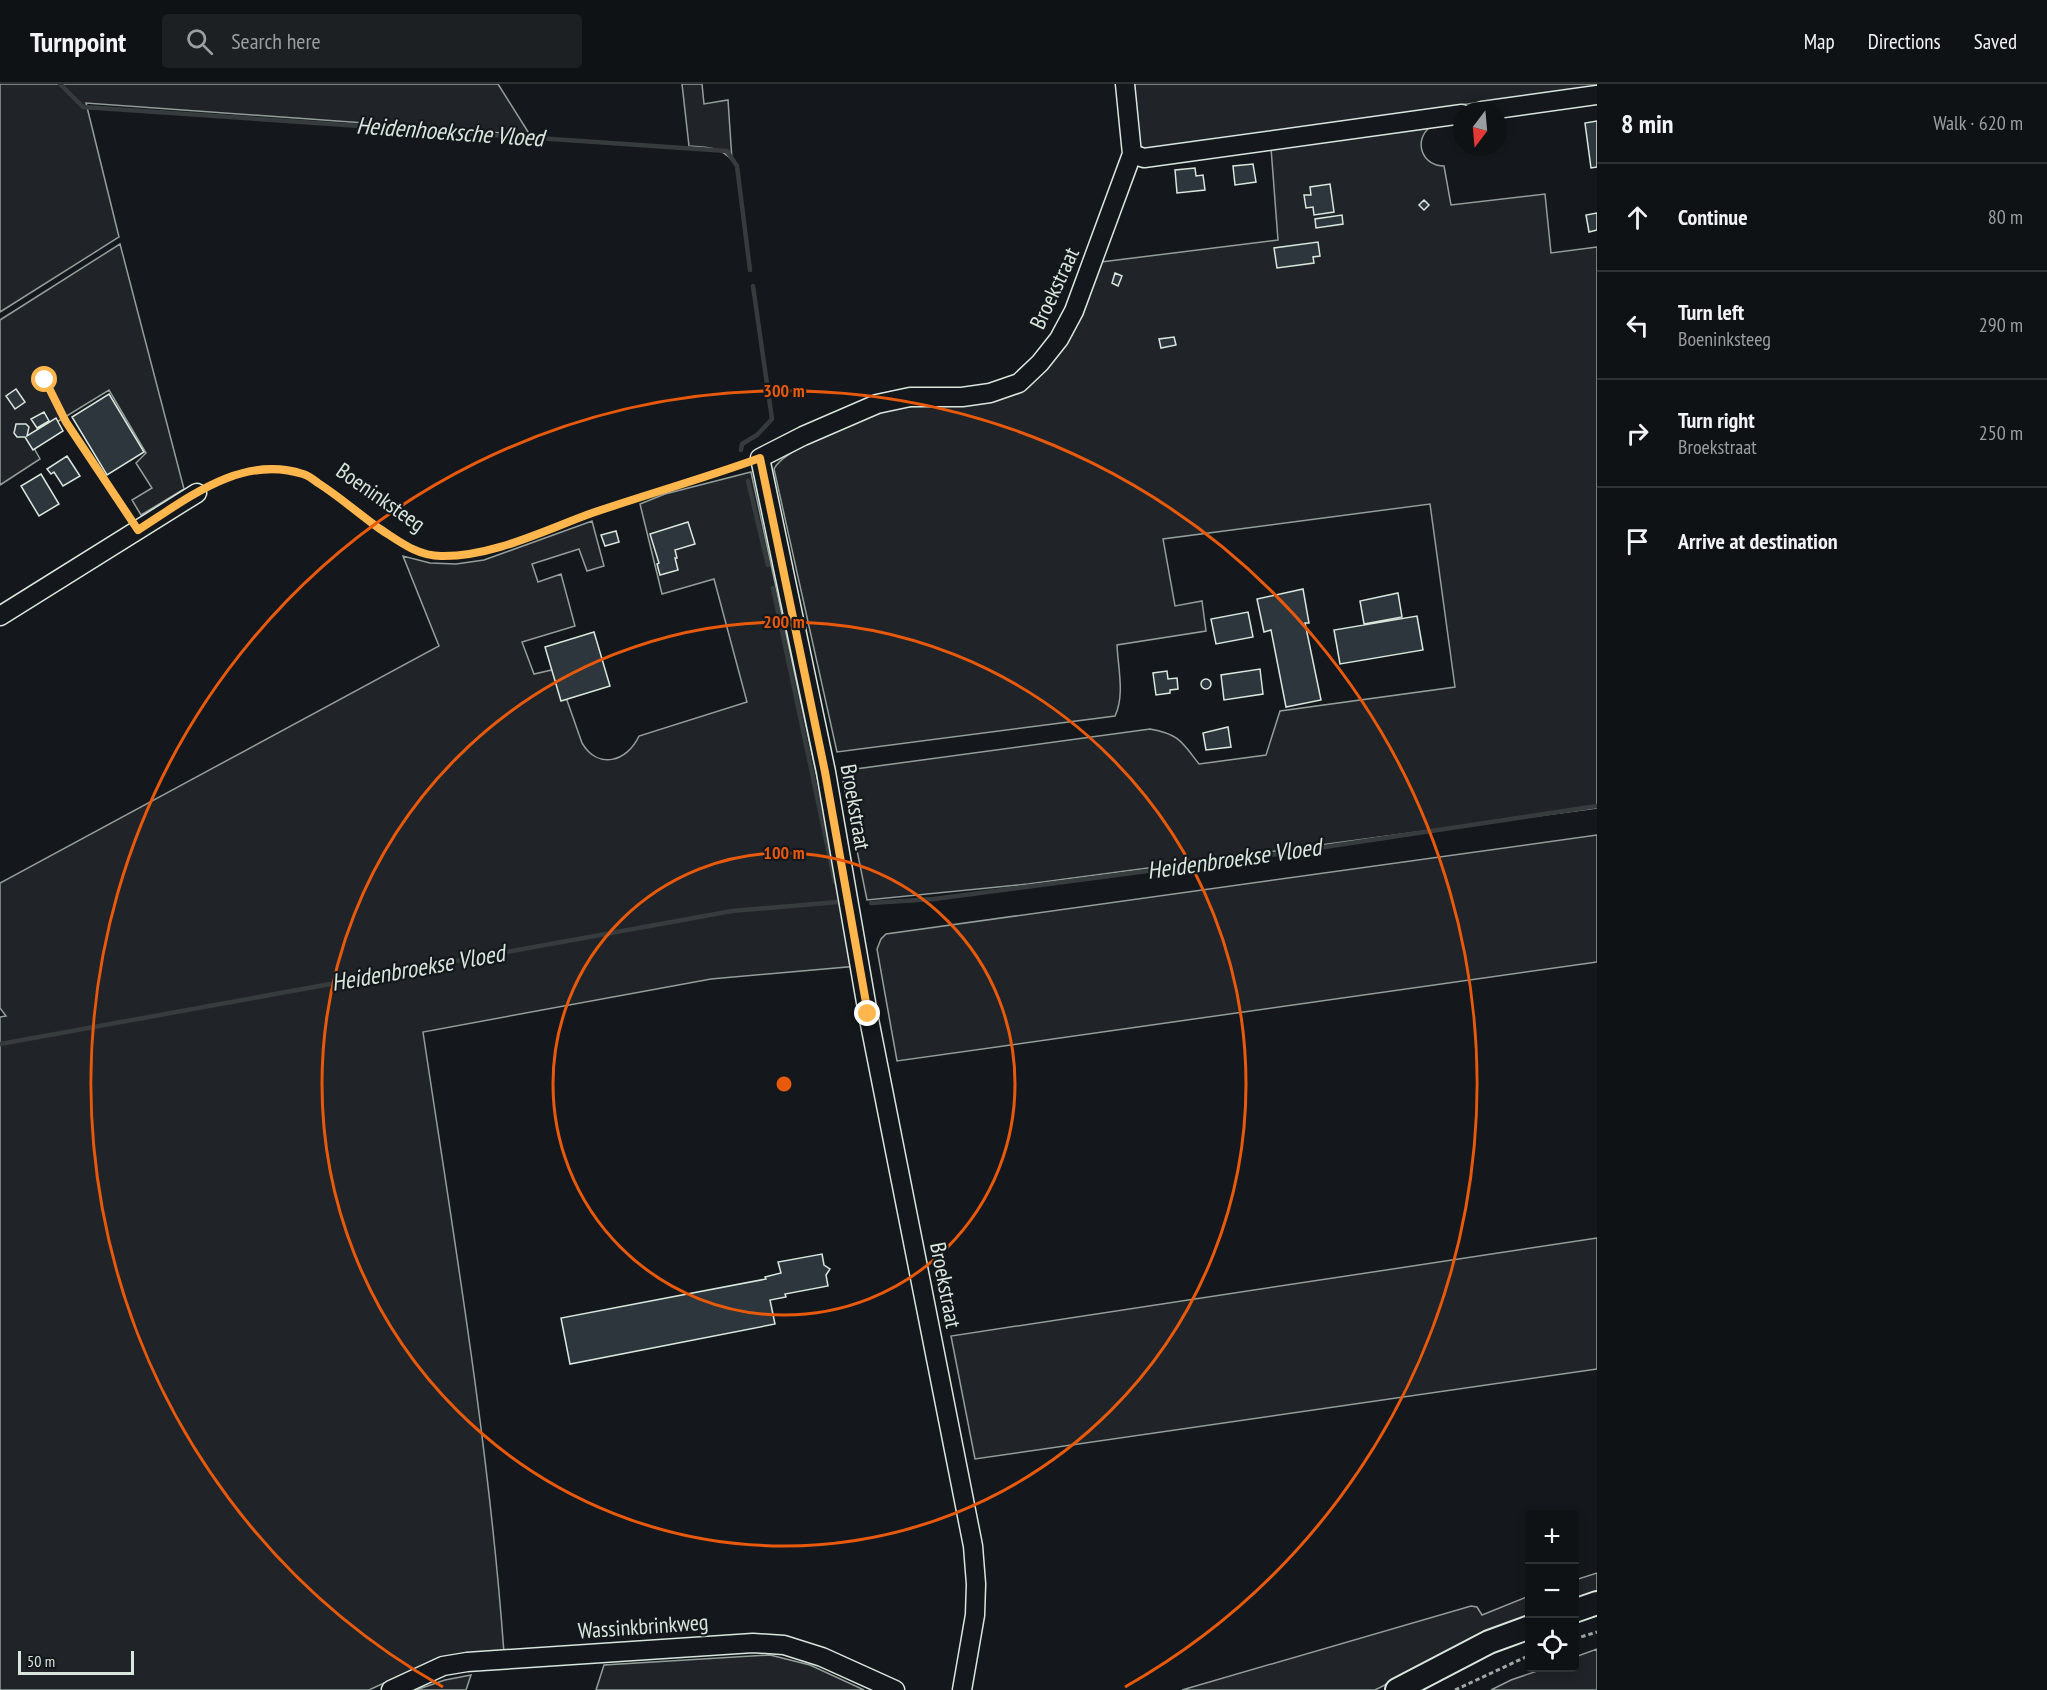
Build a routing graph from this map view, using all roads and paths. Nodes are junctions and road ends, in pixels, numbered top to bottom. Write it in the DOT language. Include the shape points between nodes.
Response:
graph roads {
  1 [pos="1125,84"];
  2 [pos="1597,95"];
  3 [pos="1507,108"];
  4 [pos="1453,115"];
  5 [pos="1132,154"];
  6 [pos="45,380"];
  7 [pos="760,458"];
  8 [pos="197,493"];
  9 [pos="138,530"];
  10 [pos="0,616"];
  11 [pos="1597,1603"];
  12 [pos="1579,1610"];
  13 [pos="1525,1629"];
  14 [pos="1597,1632"];
  15 [pos="1579,1639"];
  16 [pos="1525,1657"];
  17 [pos="391,1690"];
  18 [pos="895,1690"];
  19 [pos="962,1690"];
  20 [pos="1398,1690"];
  21 [pos="1455,1690"];
  1 -- 5 [label="street, Broekstraat"];
  2 -- 3 [label="street"];
  4 -- 5 [label="street" via="1143,158"];
  5 -- 7 [label="street, Broekstraat" via="1074,311 1059,339 1019,383 963,397 910,397 877,404"];
  6 -- 9 [label="path" via="66,422"];
  7 -- 8 [label="path, Boeninksteeg" via="490,550 461,556 414,551 304,474 258,468 212,483"];
  7 -- 19 [label="street, Broekstraat" via="825,772 868,1014 973,1546 975,1615"];
  8 -- 9 [label="street"];
  9 -- 10 [label="street"];
  11 -- 12 [label="main road"];
  13 -- 20 [label="main road" via="1489,1642"];
  14 -- 15 [label="path"];
  16 -- 21 [label="path"];
  17 -- 18 [label="street, Wassinkbrinkweg" via="443,1666 467,1662 753,1643 784,1645 822,1657"];
}
